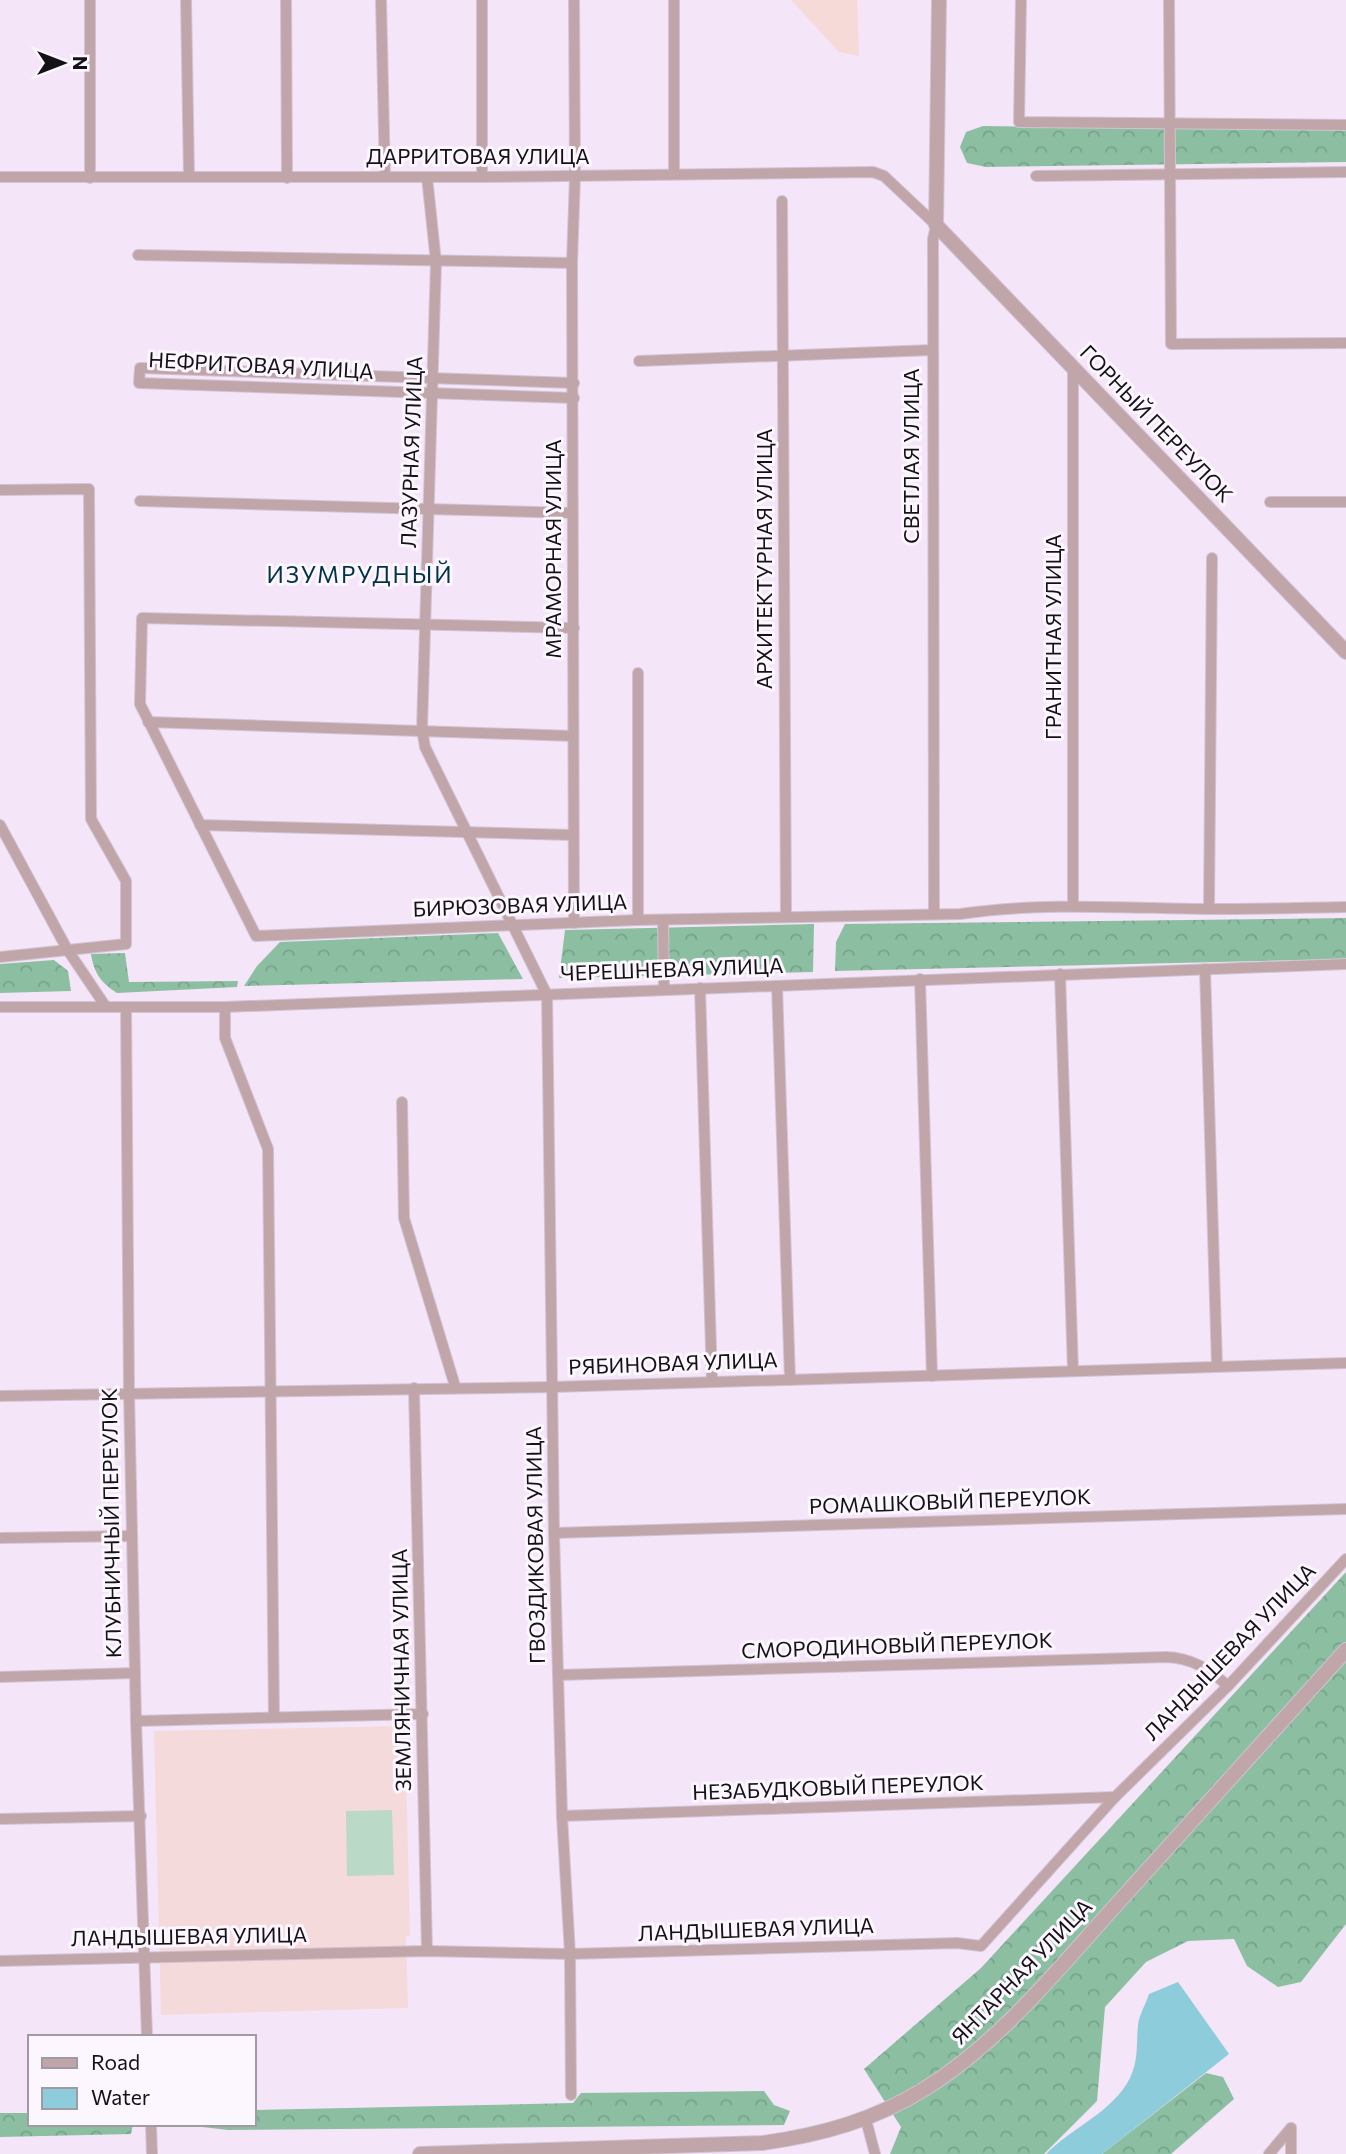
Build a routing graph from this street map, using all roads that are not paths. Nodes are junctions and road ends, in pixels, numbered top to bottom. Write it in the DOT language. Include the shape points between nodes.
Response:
graph roads {
  1 [pos="90,0"];
  2 [pos="186,0"];
  3 [pos="286,0"];
  4 [pos="381,0"];
  5 [pos="482,0"];
  6 [pos="575,0"];
  7 [pos="674,0"];
  8 [pos="940,0"];
  9 [pos="1021,0"];
  10 [pos="1169,0"];
  11 [pos="1170,123"];
  12 [pos="1346,125"];
  13 [pos="1346,172"];
  14 [pos="674,174"];
  15 [pos="1170,174"];
  16 [pos="575,176"];
  17 [pos="1036,176"];
  18 [pos="0,177"];
  19 [pos="189,177"];
  20 [pos="386,177"];
  21 [pos="427,177"];
  22 [pos="482,177"];
  23 [pos="90,178"];
  24 [pos="287,178"];
  25 [pos="782,201"];
  26 [pos="936,225"];
  27 [pos="138,255"];
  28 [pos="436,262"];
  29 [pos="572,263"];
  30 [pos="1346,343"];
  31 [pos="933,350"];
  32 [pos="784,356"];
  33 [pos="639,361"];
  34 [pos="1073,368"];
  35 [pos="434,378"];
  36 [pos="574,383"];
  37 [pos="433,393"];
  38 [pos="574,398"];
  39 [pos="0,489"];
  40 [pos="140,501"];
  41 [pos="1270,502"];
  42 [pos="1346,502"];
  43 [pos="429,511"];
  44 [pos="572,513"];
  45 [pos="1212,558"];
  46 [pos="426,624"];
  47 [pos="574,628"];
  48 [pos="1346,652"];
  49 [pos="638,673"];
  50 [pos="148,722"];
  51 [pos="422,729"];
  52 [pos="573,736"];
  53 [pos="0,825"];
  54 [pos="200,825"];
  55 [pos="470,835"];
  56 [pos="572,835"];
  57 [pos="1073,905"];
  58 [pos="1346,907"];
  59 [pos="1209,909"];
  60 [pos="934,913"];
  61 [pos="786,918"];
  62 [pos="638,920"];
  63 [pos="663,920"];
  64 [pos="574,923"];
  65 [pos="511,925"];
  66 [pos="67,949"];
  67 [pos="0,957"];
  68 [pos="1346,964"];
  69 [pos="1205,969"];
  70 [pos="1060,974"];
  71 [pos="919,979"];
  72 [pos="777,986"];
  73 [pos="699,988"];
  74 [pos="664,990"];
  75 [pos="547,995"];
  76 [pos="0,1007"];
  77 [pos="106,1007"];
  78 [pos="126,1007"];
  79 [pos="225,1007"];
  80 [pos="402,1101"];
  81 [pos="1346,1363"];
  82 [pos="1217,1366"];
  83 [pos="1073,1371"];
  84 [pos="932,1376"];
  85 [pos="790,1380"];
  86 [pos="712,1382"];
  87 [pos="455,1386"];
  88 [pos="553,1387"];
  89 [pos="414,1388"];
  90 [pos="270,1390"];
  91 [pos="129,1393"];
  92 [pos="0,1396"];
  93 [pos="1346,1509"];
  94 [pos="554,1533"];
  95 [pos="132,1536"];
  96 [pos="0,1538"];
  97 [pos="1346,1559"];
  98 [pos="1346,1650"];
  99 [pos="135,1673"];
  100 [pos="558,1675"];
  101 [pos="0,1677"];
  102 [pos="1228,1686"];
  103 [pos="423,1714"];
  104 [pos="274,1717"];
  105 [pos="136,1721"];
  106 [pos="1115,1797"];
  107 [pos="141,1816"];
  108 [pos="562,1816"];
  109 [pos="0,1819"];
  110 [pos="427,1951"];
  111 [pos="570,1954"];
  112 [pos="146,1957"];
  113 [pos="0,1961"];
  114 [pos="148,2035"];
  115 [pos="570,2095"];
  116 [pos="866,2120"];
  117 [pos="151,2126"];
  118 [pos="152,2154"];
  119 [pos="421,2154"];
  120 [pos="875,2154"];
  121 [pos="1269,2154"];
  122 [pos="1291,2154"];
  1 -- 23 [label="street"];
  2 -- 19 [label="street"];
  3 -- 24 [label="street"];
  4 -- 20 [label="street"];
  5 -- 22 [label="street"];
  6 -- 16 [label="street, МРАМОРНАЯ УЛИЦА"];
  7 -- 14 [label="street"];
  8 -- 26 [label="street, СВЕТЛАЯ УЛИЦА"];
  9 -- 11 [label="street" via="1019,122"];
  10 -- 11 [label="street"];
  11 -- 12 [label="street"];
  11 -- 15 [label="street"];
  13 -- 15 [label="street"];
  14 -- 16 [label="street, ДАРРИТОВАЯ УЛИЦА"];
  14 -- 26 [label="street, ДАРРИТОВАЯ УЛИЦА" via="873,172 884,176"];
  15 -- 17 [label="street"];
  15 -- 30 [label="street" via="1171,344"];
  16 -- 22 [label="street, ДАРРИТОВАЯ УЛИЦА"];
  16 -- 29 [label="street, МРАМОРНАЯ УЛИЦА"];
  18 -- 23 [label="street, ДАРРИТОВАЯ УЛИЦА"];
  19 -- 23 [label="street, ДАРРИТОВАЯ УЛИЦА"];
  19 -- 24 [label="street, ДАРРИТОВАЯ УЛИЦА"];
  20 -- 21 [label="street, ДАРРИТОВАЯ УЛИЦА"];
  20 -- 24 [label="street, ДАРРИТОВАЯ УЛИЦА"];
  21 -- 22 [label="street, ДАРРИТОВАЯ УЛИЦА"];
  21 -- 28 [label="street, ЛАЗУРНАЯ УЛИЦА"];
  25 -- 32 [label="street, АРХИТЕКТУРНАЯ УЛИЦА"];
  26 -- 31 [label="street, СВЕТЛАЯ УЛИЦА"];
  26 -- 34 [label="street, ГОРНЫЙ ПЕРЕУЛОК"];
  27 -- 28 [label="street"];
  28 -- 29 [label="street"];
  28 -- 35 [label="street, ЛАЗУРНАЯ УЛИЦА"];
  29 -- 36 [label="street, МРАМОРНАЯ УЛИЦА"];
  31 -- 32 [label="street"];
  31 -- 60 [label="street, СВЕТЛАЯ УЛИЦА"];
  32 -- 33 [label="street"];
  32 -- 61 [label="street, АРХИТЕКТУРНАЯ УЛИЦА"];
  34 -- 48 [label="street, ГОРНЫЙ ПЕРЕУЛОК"];
  34 -- 57 [label="street, ГРАНИТНАЯ УЛИЦА"];
  35 -- 36 [label="street, НЕФРИТОВАЯ УЛИЦА"];
  35 -- 37 [label="street, ЛАЗУРНАЯ УЛИЦА"];
  35 -- 37 [label="street, НЕФРИТОВАЯ УЛИЦА" via="140,368 139,383"];
  36 -- 38 [label="street, МРАМОРНАЯ УЛИЦА"];
  37 -- 38 [label="street, НЕФРИТОВАЯ УЛИЦА"];
  37 -- 43 [label="street, ЛАЗУРНАЯ УЛИЦА"];
  38 -- 44 [label="street, МРАМОРНАЯ УЛИЦА"];
  39 -- 66 [label="street" via="89,489 91,819 126,881 126,944"];
  40 -- 43 [label="street"];
  41 -- 42 [label="street"];
  43 -- 44 [label="street"];
  43 -- 46 [label="street, ЛАЗУРНАЯ УЛИЦА"];
  44 -- 47 [label="street, МРАМОРНАЯ УЛИЦА"];
  45 -- 59 [label="street"];
  46 -- 47 [label="street"];
  46 -- 50 [label="street" via="142,618 140,704"];
  46 -- 51 [label="street, ЛАЗУРНАЯ УЛИЦА"];
  47 -- 52 [label="street, МРАМОРНАЯ УЛИЦА"];
  49 -- 62 [label="street"];
  50 -- 51 [label="street"];
  50 -- 54 [label="street"];
  51 -- 52 [label="street"];
  51 -- 55 [label="street" via="425,747"];
  52 -- 56 [label="street, МРАМОРНАЯ УЛИЦА"];
  53 -- 66 [label="street"];
  54 -- 55 [label="street"];
  54 -- 65 [label="street, БИРЮЗОВАЯ УЛИЦА" via="256,936"];
  55 -- 56 [label="street"];
  55 -- 65 [label="street"];
  56 -- 64 [label="street, МРАМОРНАЯ УЛИЦА"];
  57 -- 59 [label="street, БИРЮЗОВАЯ УЛИЦА"];
  57 -- 60 [label="street, БИРЮЗОВАЯ УЛИЦА"];
  58 -- 59 [label="street, БИРЮЗОВАЯ УЛИЦА"];
  60 -- 61 [label="street, БИРЮЗОВАЯ УЛИЦА"];
  61 -- 63 [label="street, БИРЮЗОВАЯ УЛИЦА"];
  62 -- 63 [label="street, БИРЮЗОВАЯ УЛИЦА"];
  62 -- 64 [label="street, БИРЮЗОВАЯ УЛИЦА"];
  63 -- 74 [label="street"];
  64 -- 65 [label="street, БИРЮЗОВАЯ УЛИЦА"];
  65 -- 75 [label="street"];
  66 -- 67 [label="street"];
  66 -- 77 [label="street"];
  68 -- 69 [label="street, ЧЕРЕШНЕВАЯ УЛИЦА"];
  69 -- 70 [label="street, ЧЕРЕШНЕВАЯ УЛИЦА"];
  69 -- 82 [label="street"];
  70 -- 71 [label="street, ЧЕРЕШНЕВАЯ УЛИЦА"];
  70 -- 83 [label="street"];
  71 -- 72 [label="street, ЧЕРЕШНЕВАЯ УЛИЦА"];
  71 -- 84 [label="street"];
  72 -- 73 [label="street, ЧЕРЕШНЕВАЯ УЛИЦА"];
  72 -- 85 [label="street"];
  73 -- 74 [label="street, ЧЕРЕШНЕВАЯ УЛИЦА"];
  73 -- 86 [label="street"];
  74 -- 75 [label="street, ЧЕРЕШНЕВАЯ УЛИЦА"];
  75 -- 79 [label="street, ЧЕРЕШНЕВАЯ УЛИЦА"];
  75 -- 88 [label="street, ГВОЗДИКОВАЯ УЛИЦА"];
  76 -- 77 [label="street, ЧЕРЕШНЕВАЯ УЛИЦА"];
  77 -- 78 [label="street, ЧЕРЕШНЕВАЯ УЛИЦА"];
  78 -- 79 [label="street, ЧЕРЕШНЕВАЯ УЛИЦА"];
  78 -- 91 [label="street, КЛУБНИЧНЫЙ ПЕРЕУЛОК"];
  79 -- 90 [label="street" via="225,1038 268,1149"];
  80 -- 87 [label="street" via="404,1218"];
  81 -- 82 [label="street, РЯБИНОВАЯ УЛИЦА"];
  82 -- 83 [label="street, РЯБИНОВАЯ УЛИЦА"];
  83 -- 84 [label="street, РЯБИНОВАЯ УЛИЦА"];
  84 -- 85 [label="street, РЯБИНОВАЯ УЛИЦА"];
  85 -- 86 [label="street, РЯБИНОВАЯ УЛИЦА"];
  86 -- 88 [label="street, РЯБИНОВАЯ УЛИЦА"];
  87 -- 88 [label="street, РЯБИНОВАЯ УЛИЦА"];
  87 -- 89 [label="street, РЯБИНОВАЯ УЛИЦА"];
  88 -- 94 [label="street, ГВОЗДИКОВАЯ УЛИЦА"];
  89 -- 90 [label="street, РЯБИНОВАЯ УЛИЦА"];
  89 -- 103 [label="street, ЗЕМЛЯНИЧНАЯ УЛИЦА"];
  90 -- 91 [label="street, РЯБИНОВАЯ УЛИЦА"];
  90 -- 104 [label="street"];
  91 -- 92 [label="street, РЯБИНОВАЯ УЛИЦА"];
  91 -- 95 [label="street, КЛУБНИЧНЫЙ ПЕРЕУЛОК"];
  93 -- 94 [label="street, РОМАШКОВЫЙ ПЕРЕУЛОК"];
  94 -- 100 [label="street, ГВОЗДИКОВАЯ УЛИЦА"];
  95 -- 96 [label="street"];
  95 -- 99 [label="street, КЛУБНИЧНЫЙ ПЕРЕУЛОК"];
  97 -- 102 [label="street, ЛАНДЫШЕВАЯ УЛИЦА"];
  98 -- 116 [label="street, ЯНТАРНАЯ УЛИЦА" via="1038,1991 962,2063"];
  99 -- 101 [label="street"];
  99 -- 105 [label="street, КЛУБНИЧНЫЙ ПЕРЕУЛОК"];
  100 -- 102 [label="street, СМОРОДИНОВЫЙ ПЕРЕУЛОК" via="1166,1657 1185,1658"];
  100 -- 108 [label="street, ГВОЗДИКОВАЯ УЛИЦА"];
  102 -- 106 [label="street, ЛАНДЫШЕВАЯ УЛИЦА"];
  103 -- 104 [label="street"];
  103 -- 110 [label="street, ЗЕМЛЯНИЧНАЯ УЛИЦА"];
  104 -- 105 [label="street"];
  105 -- 107 [label="street, КЛУБНИЧНЫЙ ПЕРЕУЛОК"];
  106 -- 108 [label="street, НЕЗАБУДКОВЫЙ ПЕРЕУЛОК"];
  106 -- 111 [label="street, ЛАНДЫШЕВАЯ УЛИЦА" via="981,1946"];
  107 -- 109 [label="street"];
  107 -- 112 [label="street, КЛУБНИЧНЫЙ ПЕРЕУЛОК"];
  108 -- 111 [label="street, ГВОЗДИКОВАЯ УЛИЦА"];
  110 -- 111 [label="street, ЛАНДЫШЕВАЯ УЛИЦА"];
  110 -- 112 [label="street, ЛАНДЫШЕВАЯ УЛИЦА"];
  111 -- 115 [label="street, ГВОЗДИКОВАЯ УЛИЦА"];
  112 -- 113 [label="street, ЛАНДЫШЕВАЯ УЛИЦА"];
  112 -- 114 [label="street, КЛУБНИЧНЫЙ ПЕРЕУЛОК"];
  116 -- 119 [label="street, ЯНТАРНАЯ УЛИЦА" via="762,2143"];
  116 -- 120 [label="street"];
  117 -- 118 [label="street"];
  121 -- 122 [label="street" via="1291,2128"];
}
